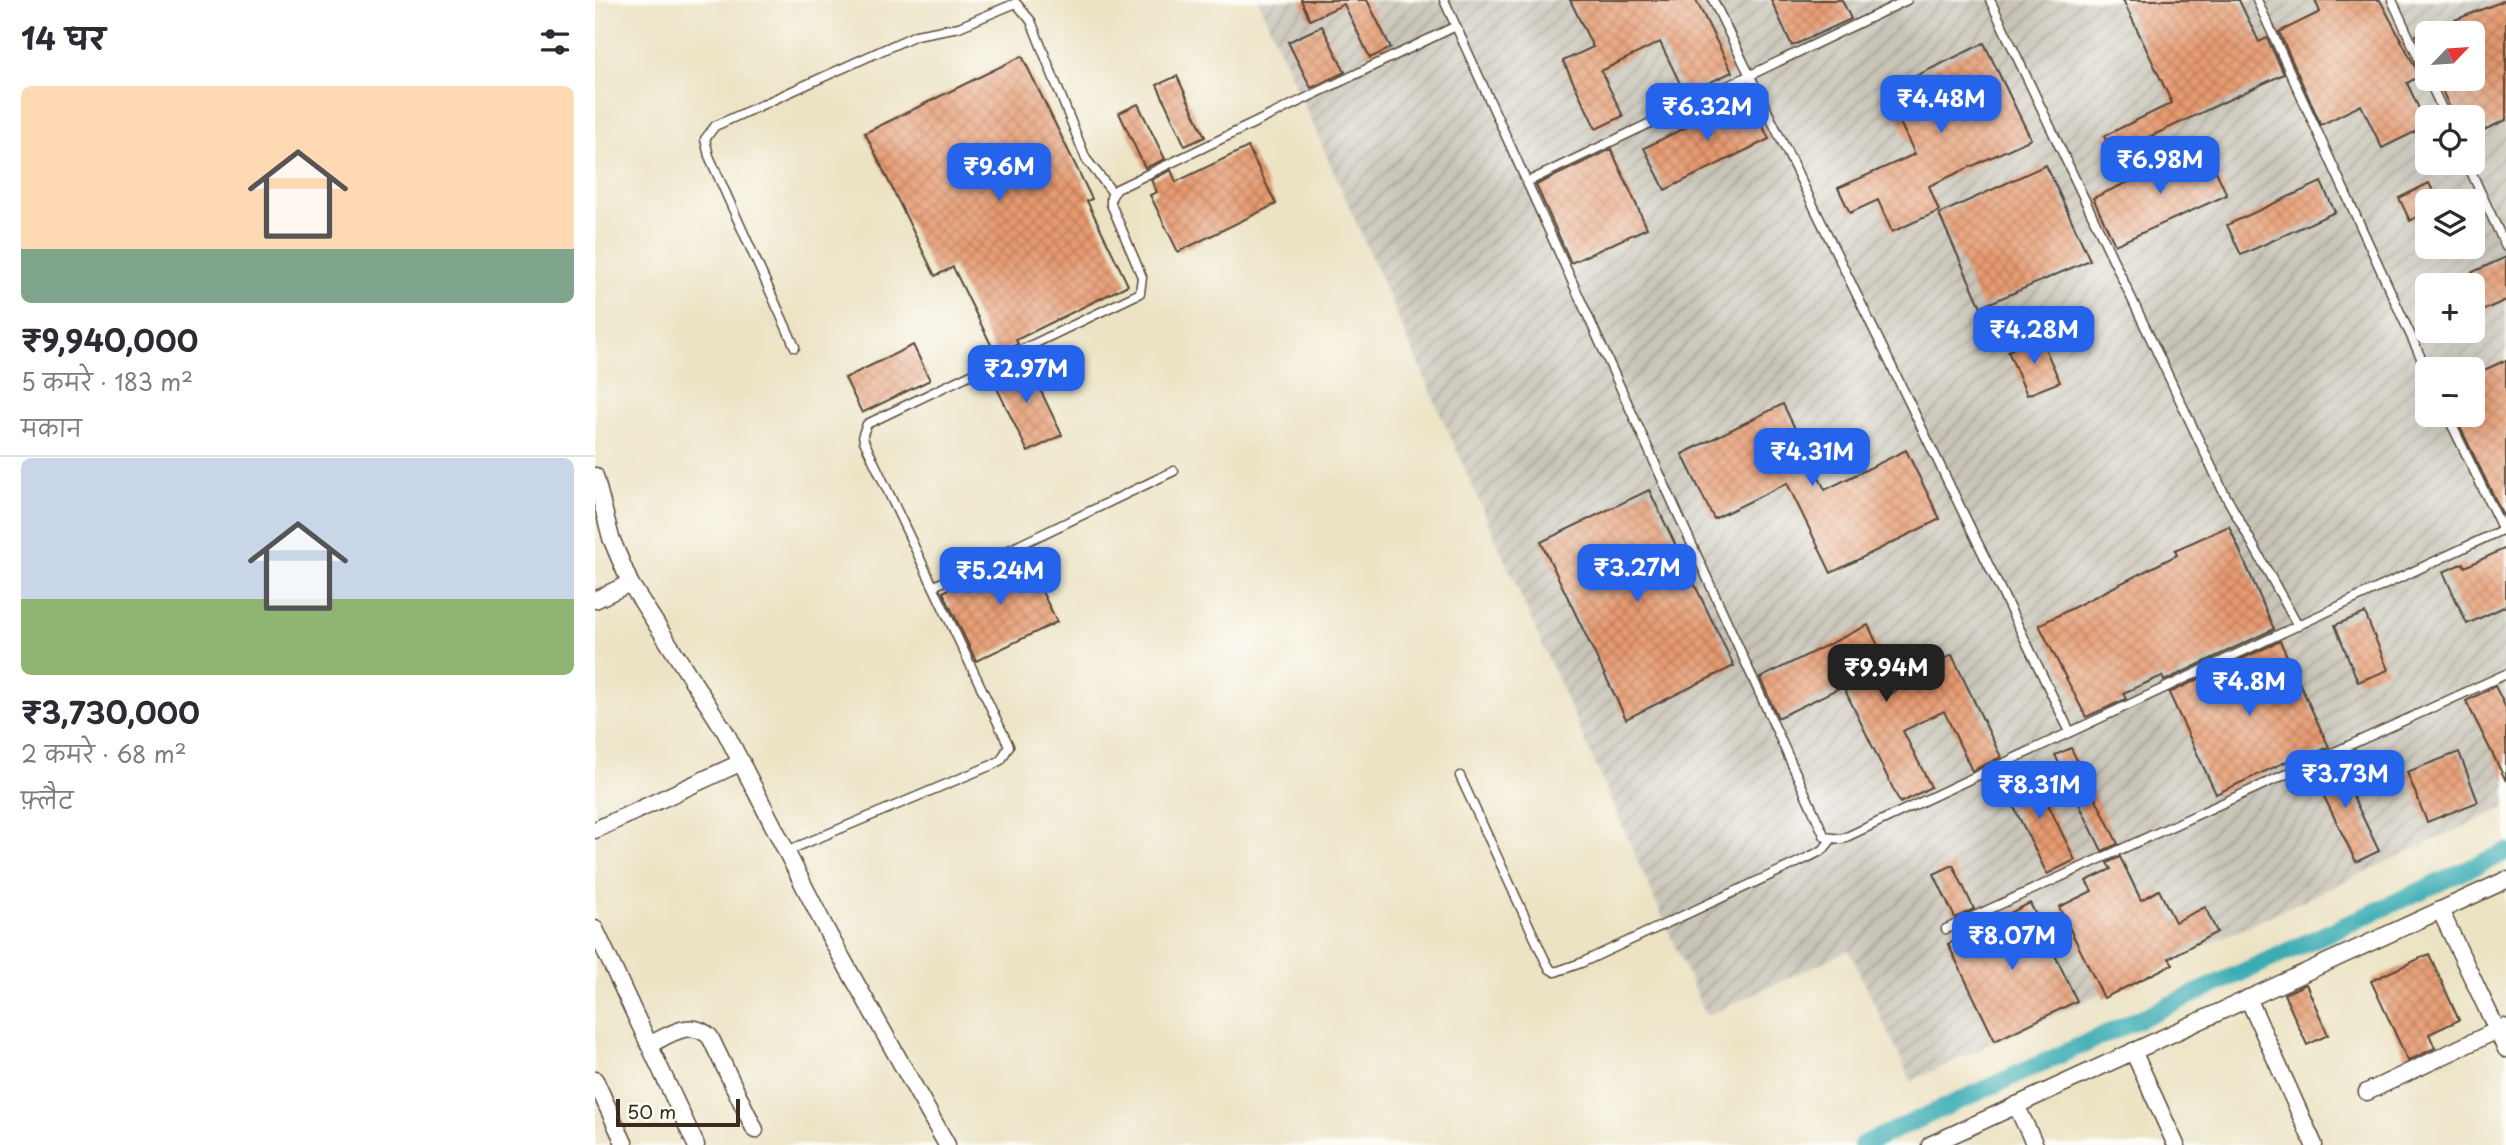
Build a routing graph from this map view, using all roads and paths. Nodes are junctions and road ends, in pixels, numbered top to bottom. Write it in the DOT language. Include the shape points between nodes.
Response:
graph roads {
  1 [pos="1444,0"];
  2 [pos="1713,0"];
  3 [pos="1907,0"];
  4 [pos="1990,0"];
  5 [pos="2257,0"];
  6 [pos="2392,0"];
  7 [pos="1456,26"];
  8 [pos="2415,50"];
  9 [pos="1749,77"];
  10 [pos="2473,175"];
  11 [pos="1527,182"];
  12 [pos="1113,193"];
  13 [pos="2506,247"];
  14 [pos="796,347"];
  15 [pos="2421,357"];
  16 [pos="2453,427"];
  17 [pos="1174,471"];
  18 [pos="596,486"];
  19 [pos="2504,529"];
  20 [pos="630,583"];
  21 [pos="934,586"];
  22 [pos="595,600"];
  23 [pos="2298,626"];
  24 [pos="2506,674"];
  25 [pos="2070,732"];
  26 [pos="742,762"];
  27 [pos="1460,776"];
  28 [pos="595,830"];
  29 [pos="1831,840"];
  30 [pos="787,851"];
  31 [pos="2506,880"];
  32 [pos="2439,910"];
  33 [pos="595,929"];
  34 [pos="1945,929"];
  35 [pos="2248,998"];
  36 [pos="2502,1028"];
  37 [pos="649,1045"];
  38 [pos="2506,1049"];
  39 [pos="2133,1051"];
  40 [pos="595,1080"];
  41 [pos="2367,1092"];
  42 [pos="2016,1105"];
  43 [pos="755,1130"];
  44 [pos="625,1145"];
  45 [pos="696,1145"];
  46 [pos="947,1145"];
  47 [pos="1930,1145"];
  48 [pos="2035,1145"];
  49 [pos="2176,1145"];
  50 [pos="2314,1145"];
  1 -- 7 [label="lane"];
  2 -- 9 [label="lane"];
  3 -- 9 [label="lane"];
  4 -- 23 [label="lane" via="2223,491"];
  5 -- 15 [label="lane"];
  6 -- 8 [label="lane"];
  7 -- 11 [label="lane"];
  7 -- 12 [label="lane"];
  9 -- 11 [label="lane"];
  9 -- 25 [label="lane"];
  10 -- 13 [label="lane"];
  11 -- 29 [label="lane" via="1820,831"];
  12 -- 14 [label="lane" via="1086,159 1031,21 1016,3 959,27 916,35 715,126 705,139 709,156"];
  12 -- 21 [label="lane" via="1111,204 1143,283 1140,293 873,420 864,429 865,441"];
  16 -- 19 [label="lane"];
  17 -- 21 [label="lane"];
  18 -- 20 [label="street"];
  19 -- 23 [label="lane"];
  20 -- 22 [label="street"];
  20 -- 26 [label="street"];
  21 -- 30 [label="lane" via="1007,737 1007,753 992,765"];
  23 -- 25 [label="lane"];
  24 -- 34 [label="lane"];
  25 -- 29 [label="lane" via="1842,839"];
  26 -- 28 [label="street"];
  26 -- 30 [label="street"];
  27 -- 29 [label="lane" via="1543,958 1555,972 1803,860"];
  30 -- 46 [label="street"];
  31 -- 32 [label="street"];
  32 -- 35 [label="street"];
  32 -- 36 [label="street"];
  33 -- 37 [label="street"];
  35 -- 39 [label="street"];
  35 -- 50 [label="street"];
  36 -- 38 [label="street"];
  36 -- 41 [label="street"];
  37 -- 43 [label="street" via="687,1027 703,1030"];
  37 -- 45 [label="street"];
  39 -- 42 [label="street"];
  39 -- 49 [label="street"];
  40 -- 44 [label="street"];
  42 -- 47 [label="street"];
  42 -- 48 [label="street"];
}
